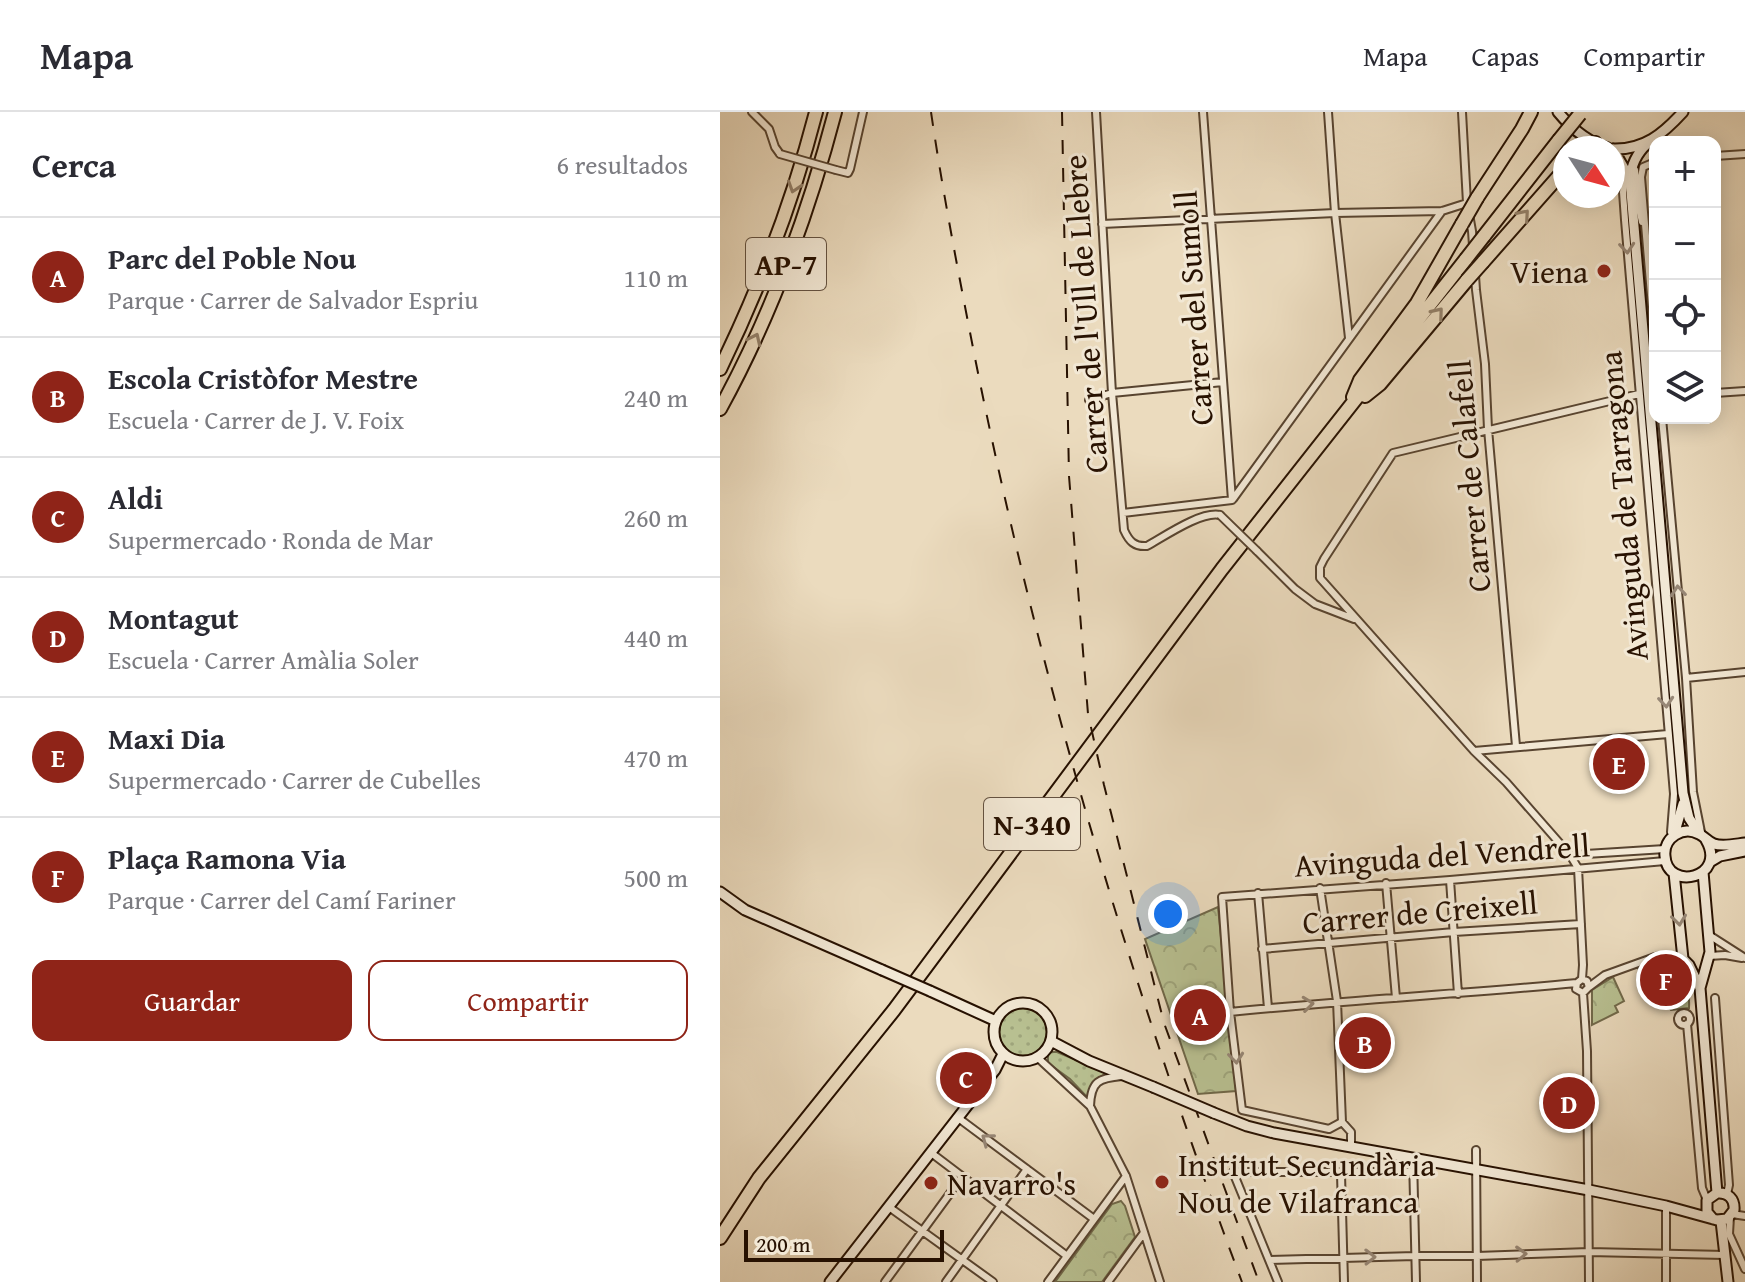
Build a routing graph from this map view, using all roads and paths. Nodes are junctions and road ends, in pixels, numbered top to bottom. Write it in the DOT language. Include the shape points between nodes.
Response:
graph roads {
  1 [pos="752,112"];
  2 [pos="816,112"];
  3 [pos="835,112"];
  4 [pos="863,112"];
  5 [pos="1096,112"];
  6 [pos="1203,112"];
  7 [pos="1328,112"];
  8 [pos="1462,112"];
  9 [pos="1531,112"];
  10 [pos="1558,112"];
  11 [pos="1683,112"];
  12 [pos="1581,113"];
  13 [pos="1581,136"];
  14 [pos="1647,144"];
  15 [pos="1625,148"];
  16 [pos="1745,154"];
  17 [pos="1721,156"];
  18 [pos="1649,163"];
  19 [pos="1638,164"];
  20 [pos="1625,169"];
  21 [pos="1629,175"];
  22 [pos="1553,183"];
  23 [pos="1472,201"];
  24 [pos="1442,211"];
  25 [pos="1335,213"];
  26 [pos="1210,218"];
  27 [pos="1102,224"];
  28 [pos="1650,280"];
  29 [pos="1349,338"];
  30 [pos="720,369"];
  31 [pos="1223,382"];
  32 [pos="1745,391"];
  33 [pos="1112,393"];
  34 [pos="1721,393"];
  35 [pos="1639,394"];
  36 [pos="1089,400"];
  37 [pos="720,409"];
  38 [pos="1348,411"];
  39 [pos="1663,424"];
  40 [pos="1488,429"];
  41 [pos="1232,500"];
  42 [pos="1123,513"];
  43 [pos="1356,619"];
  44 [pos="1745,672"];
  45 [pos="1686,678"];
  46 [pos="1668,734"];
  47 [pos="1516,746"];
  48 [pos="1474,751"];
  49 [pos="1683,793"];
  50 [pos="1702,836"];
  51 [pos="1672,837"];
  52 [pos="1745,843"];
  53 [pos="1665,849"];
  54 [pos="1745,851"];
  55 [pos="1570,855"];
  56 [pos="1665,861"];
  57 [pos="1710,862"];
  58 [pos="1578,868"];
  59 [pos="1703,872"];
  60 [pos="1674,873"];
  61 [pos="1450,880"];
  62 [pos="1386,883"];
  63 [pos="1320,888"];
  64 [pos="720,892"];
  65 [pos="1258,893"];
  66 [pos="1581,924"];
  67 [pos="1454,932"];
  68 [pos="1709,935"];
  69 [pos="1391,938"];
  70 [pos="1328,943"];
  71 [pos="1262,949"];
  72 [pos="1745,958"];
  73 [pos="1708,959"];
  74 [pos="1686,962"];
  75 [pos="1580,981"];
  76 [pos="1700,988"];
  77 [pos="1586,990"];
  78 [pos="1458,994"];
  79 [pos="1396,998"];
  80 [pos="1715,998"];
  81 [pos="1337,1001"];
  82 [pos="1268,1008"];
  83 [pos="1230,1012"];
  84 [pos="996,1021"];
  85 [pos="1687,1024"];
  86 [pos="1051,1041"];
  87 [pos="1003,1054"];
  88 [pos="1037,1057"];
  89 [pos="1125,1075"];
  90 [pos="1090,1106"];
  91 [pos="957,1117"];
  92 [pos="1342,1122"];
  93 [pos="1352,1141"];
  94 [pos="1476,1150"];
  95 [pos="930,1152"];
  96 [pos="1413,1158"];
  97 [pos="1027,1169"];
  98 [pos="1475,1169"];
  99 [pos="1413,1172"];
  100 [pos="1341,1174"];
  101 [pos="1126,1176"];
  102 [pos="962,1177"];
  103 [pos="1589,1190"];
  104 [pos="1722,1194"];
  105 [pos="1707,1202"];
  106 [pos="1000,1206"];
  107 [pos="1666,1206"];
  108 [pos="889,1207"];
  109 [pos="1682,1211"];
  110 [pos="1745,1216"];
  111 [pos="1724,1218"];
  112 [pos="1094,1219"];
  113 [pos="922,1231"];
  114 [pos="1143,1234"];
  115 [pos="720,1238"];
  116 [pos="1589,1252"];
  117 [pos="1667,1255"];
  118 [pos="1725,1255"];
  119 [pos="1067,1256"];
  120 [pos="1415,1256"];
  121 [pos="1477,1256"];
  122 [pos="1344,1257"];
  123 [pos="962,1259"];
  124 [pos="1270,1260"];
  125 [pos="1745,1269"];
  126 [pos="830,1282"];
  127 [pos="885,1282"];
  128 [pos="946,1282"];
  129 [pos="993,1282"];
  130 [pos="1048,1282"];
  131 [pos="1108,1282"];
  132 [pos="1160,1282"];
  133 [pos="1278,1282"];
  134 [pos="1344,1282"];
  135 [pos="1416,1282"];
  136 [pos="1477,1282"];
  137 [pos="1589,1282"];
  138 [pos="1666,1282"];
  139 [pos="1728,1282"];
  1 -- 4 [label="street, bridge" via="769,129 780,154 848,173"];
  2 -- 30 [label="highway, AP-7, one-way" via="787,209"];
  37 -- 3 [label="highway, AP-7, one-way" via="769,308 807,209"];
  5 -- 27 [label="street, Carrer de l'Ull de Llebre"];
  6 -- 26 [label="street, Carrer del Sumoll"];
  7 -- 25 [label="street"];
  8 -- 23 [label="street, Carrer de Calafell"];
  9 -- 23 [label="highway"];
  10 -- 13 [label="street"];
  11 -- 14 [label="street, Avinguda de Tarragona"];
  12 -- 38 [label="highway, N-340, bridge"];
  14 -- 15 [label="street"];
  14 -- 19 [label="street, Avinguda de Tarragona"];
  16 -- 17 [label="street"];
  18 -- 19 [label="street"];
  19 -- 21 [label="street, Avinguda de Tarragona"];
  19 -- 28 [label="street, Avinguda de Tarragona" via="1638,207"];
  20 -- 21 [label="street, Avinguda de Tarragona"];
  21 -- 35 [label="street, Avinguda de Tarragona, one-way" via="1623,192"];
  21 -- 49 [label="street, Avinguda de Tarragona"];
  38 -- 22 [label="highway, one-way, bridge" via="1380,384"];
  23 -- 24 [label="street"];
  23 -- 38 [label="highway, bridge" via="1417,303 1360,380"];
  23 -- 40 [label="street, Carrer de Calafell"];
  24 -- 25 [label="street"];
  24 -- 29 [label="street"];
  25 -- 26 [label="street"];
  25 -- 29 [label="street"];
  26 -- 27 [label="street"];
  26 -- 31 [label="street, Carrer del Sumoll"];
  27 -- 33 [label="street, Carrer de l'Ull de Llebre"];
  29 -- 41 [label="street"];
  31 -- 33 [label="street"];
  31 -- 41 [label="street, Carrer del Sumoll"];
  32 -- 34 [label="street"];
  33 -- 36 [label="street"];
  33 -- 42 [label="street, Carrer de l'Ull de Llebre"];
  35 -- 40 [label="street"];
  35 -- 46 [label="street, Avinguda de Tarragona, one-way"];
  38 -- 115 [label="highway, N-340" via="1222,569 894,1010 759,1178"];
  45 -- 39 [label="street, Avinguda de Tarragona, one-way"];
  40 -- 43 [label="street" via="1393,453 1320,567 1320,578"];
  40 -- 47 [label="street, Carrer de Calafell"];
  41 -- 42 [label="street"];
  42 -- 43 [label="street, Carrer de l'Ull de Llebre, bridge" via="1124,530 1140,547 1204,516 1220,515 1315,604"];
  43 -- 48 [label="street"];
  44 -- 45 [label="street"];
  45 -- 50 [label="street, Avinguda de Tarragona" via="1693,792"];
  46 -- 47 [label="street"];
  46 -- 51 [label="street, Avinguda de Tarragona"];
  47 -- 48 [label="street"];
  48 -- 55 [label="street"];
  49 -- 50 [label="street, Avinguda de Tarragona" via="1689,818"];
  49 -- 51 [label="street, Avinguda de Tarragona"];
  50 -- 51 [label="street" via="1686,831"];
  50 -- 52 [label="street" via="1720,845"];
  50 -- 57 [label="street" via="1710,846"];
  51 -- 53 [label="street"];
  53 -- 55 [label="street, Avinguda del Vendrell"];
  53 -- 56 [label="street"];
  54 -- 57 [label="street"];
  55 -- 58 [label="street"];
  56 -- 58 [label="street, Avinguda del Vendrell"];
  56 -- 60 [label="street"];
  57 -- 59 [label="street"];
  58 -- 61 [label="street, Avinguda del Vendrell"];
  58 -- 66 [label="street"];
  59 -- 60 [label="street" via="1689,878"];
  59 -- 68 [label="street"];
  60 -- 74 [label="street, one-way"];
  61 -- 62 [label="street, Avinguda del Vendrell"];
  61 -- 67 [label="street"];
  62 -- 63 [label="street, Avinguda del Vendrell"];
  62 -- 69 [label="street"];
  63 -- 65 [label="street, Avinguda del Vendrell"];
  63 -- 70 [label="street"];
  64 -- 84 [label="street, bridge" via="745,910"];
  65 -- 71 [label="street"];
  65 -- 83 [label="street, Avinguda del Vendrell" via="1222,897"];
  66 -- 67 [label="street, Carrer de Creixell"];
  66 -- 75 [label="street"];
  67 -- 69 [label="street, Carrer de Creixell"];
  67 -- 78 [label="street"];
  68 -- 72 [label="street"];
  68 -- 73 [label="street"];
  69 -- 70 [label="street, Carrer de Creixell"];
  69 -- 79 [label="street"];
  70 -- 71 [label="street, Carrer de Creixell"];
  70 -- 81 [label="street"];
  71 -- 82 [label="street"];
  72 -- 73 [label="street"];
  73 -- 74 [label="street" via="1698,965"];
  73 -- 76 [label="street"];
  74 -- 76 [label="street"];
  74 -- 77 [label="street" via="1655,957 1605,975"];
  75 -- 77 [label="street" via="1587,981"];
  75 -- 77 [label="street" via="1576,989"];
  75 -- 78 [label="street"];
  76 -- 104 [label="street"];
  77 -- 103 [label="street"];
  78 -- 79 [label="street"];
  79 -- 81 [label="street"];
  80 -- 104 [label="street" via="1729,1185"];
  82 -- 81 [label="street, one-way"];
  81 -- 92 [label="street"];
  82 -- 83 [label="street"];
  83 -- 92 [label="street, one-way" via="1242,1110 1329,1129"];
  84 -- 86 [label="street" via="1009,1006 1037,1006 1050,1021"];
  84 -- 87 [label="street" via="994,1038"];
  85 -- 105 [label="street"];
  86 -- 88 [label="street"];
  86 -- 89 [label="street"];
  87 -- 88 [label="street" via="1020,1061"];
  87 -- 91 [label="street"];
  88 -- 90 [label="street"];
  89 -- 90 [label="street" via="1098,1081"];
  89 -- 93 [label="street, bridge" via="1261,1129"];
  90 -- 101 [label="street"];
  91 -- 95 [label="street"];
  97 -- 91 [label="street, one-way"];
  92 -- 93 [label="street"];
  93 -- 96 [label="street"];
  94 -- 98 [label="street"];
  95 -- 102 [label="street"];
  95 -- 108 [label="street"];
  96 -- 98 [label="street"];
  96 -- 99 [label="street"];
  97 -- 106 [label="street"];
  97 -- 112 [label="street"];
  98 -- 103 [label="street"];
  98 -- 121 [label="street"];
  99 -- 100 [label="street"];
  99 -- 120 [label="street"];
  100 -- 122 [label="street"];
  100 -- 124 [label="street" via="1233,1172"];
  101 -- 112 [label="street"];
  101 -- 114 [label="street"];
  102 -- 106 [label="street"];
  102 -- 113 [label="street"];
  103 -- 107 [label="street"];
  103 -- 116 [label="street"];
  104 -- 105 [label="street"];
  104 -- 111 [label="street" via="1734,1205"];
  105 -- 109 [label="street"];
  105 -- 111 [label="street" via="1707,1212"];
  106 -- 119 [label="street"];
  106 -- 123 [label="street"];
  107 -- 109 [label="street"];
  107 -- 117 [label="street"];
  108 -- 113 [label="street"];
  108 -- 126 [label="street"];
  109 -- 111 [label="street"];
  110 -- 111 [label="street"];
  111 -- 118 [label="street"];
  111 -- 125 [label="street"];
  112 -- 119 [label="street"];
  113 -- 123 [label="street"];
  113 -- 127 [label="street"];
  114 -- 131 [label="street"];
  114 -- 132 [label="street"];
  116 -- 117 [label="street"];
  121 -- 116 [label="street, one-way"];
  116 -- 137 [label="street"];
  117 -- 118 [label="street"];
  117 -- 138 [label="street"];
  118 -- 139 [label="street"];
  119 -- 130 [label="street"];
  120 -- 121 [label="street"];
  122 -- 120 [label="street, one-way"];
  120 -- 135 [label="street"];
  121 -- 136 [label="street"];
  122 -- 124 [label="street"];
  122 -- 134 [label="street"];
  123 -- 128 [label="street"];
  123 -- 129 [label="street"];
  124 -- 133 [label="street"];
}
